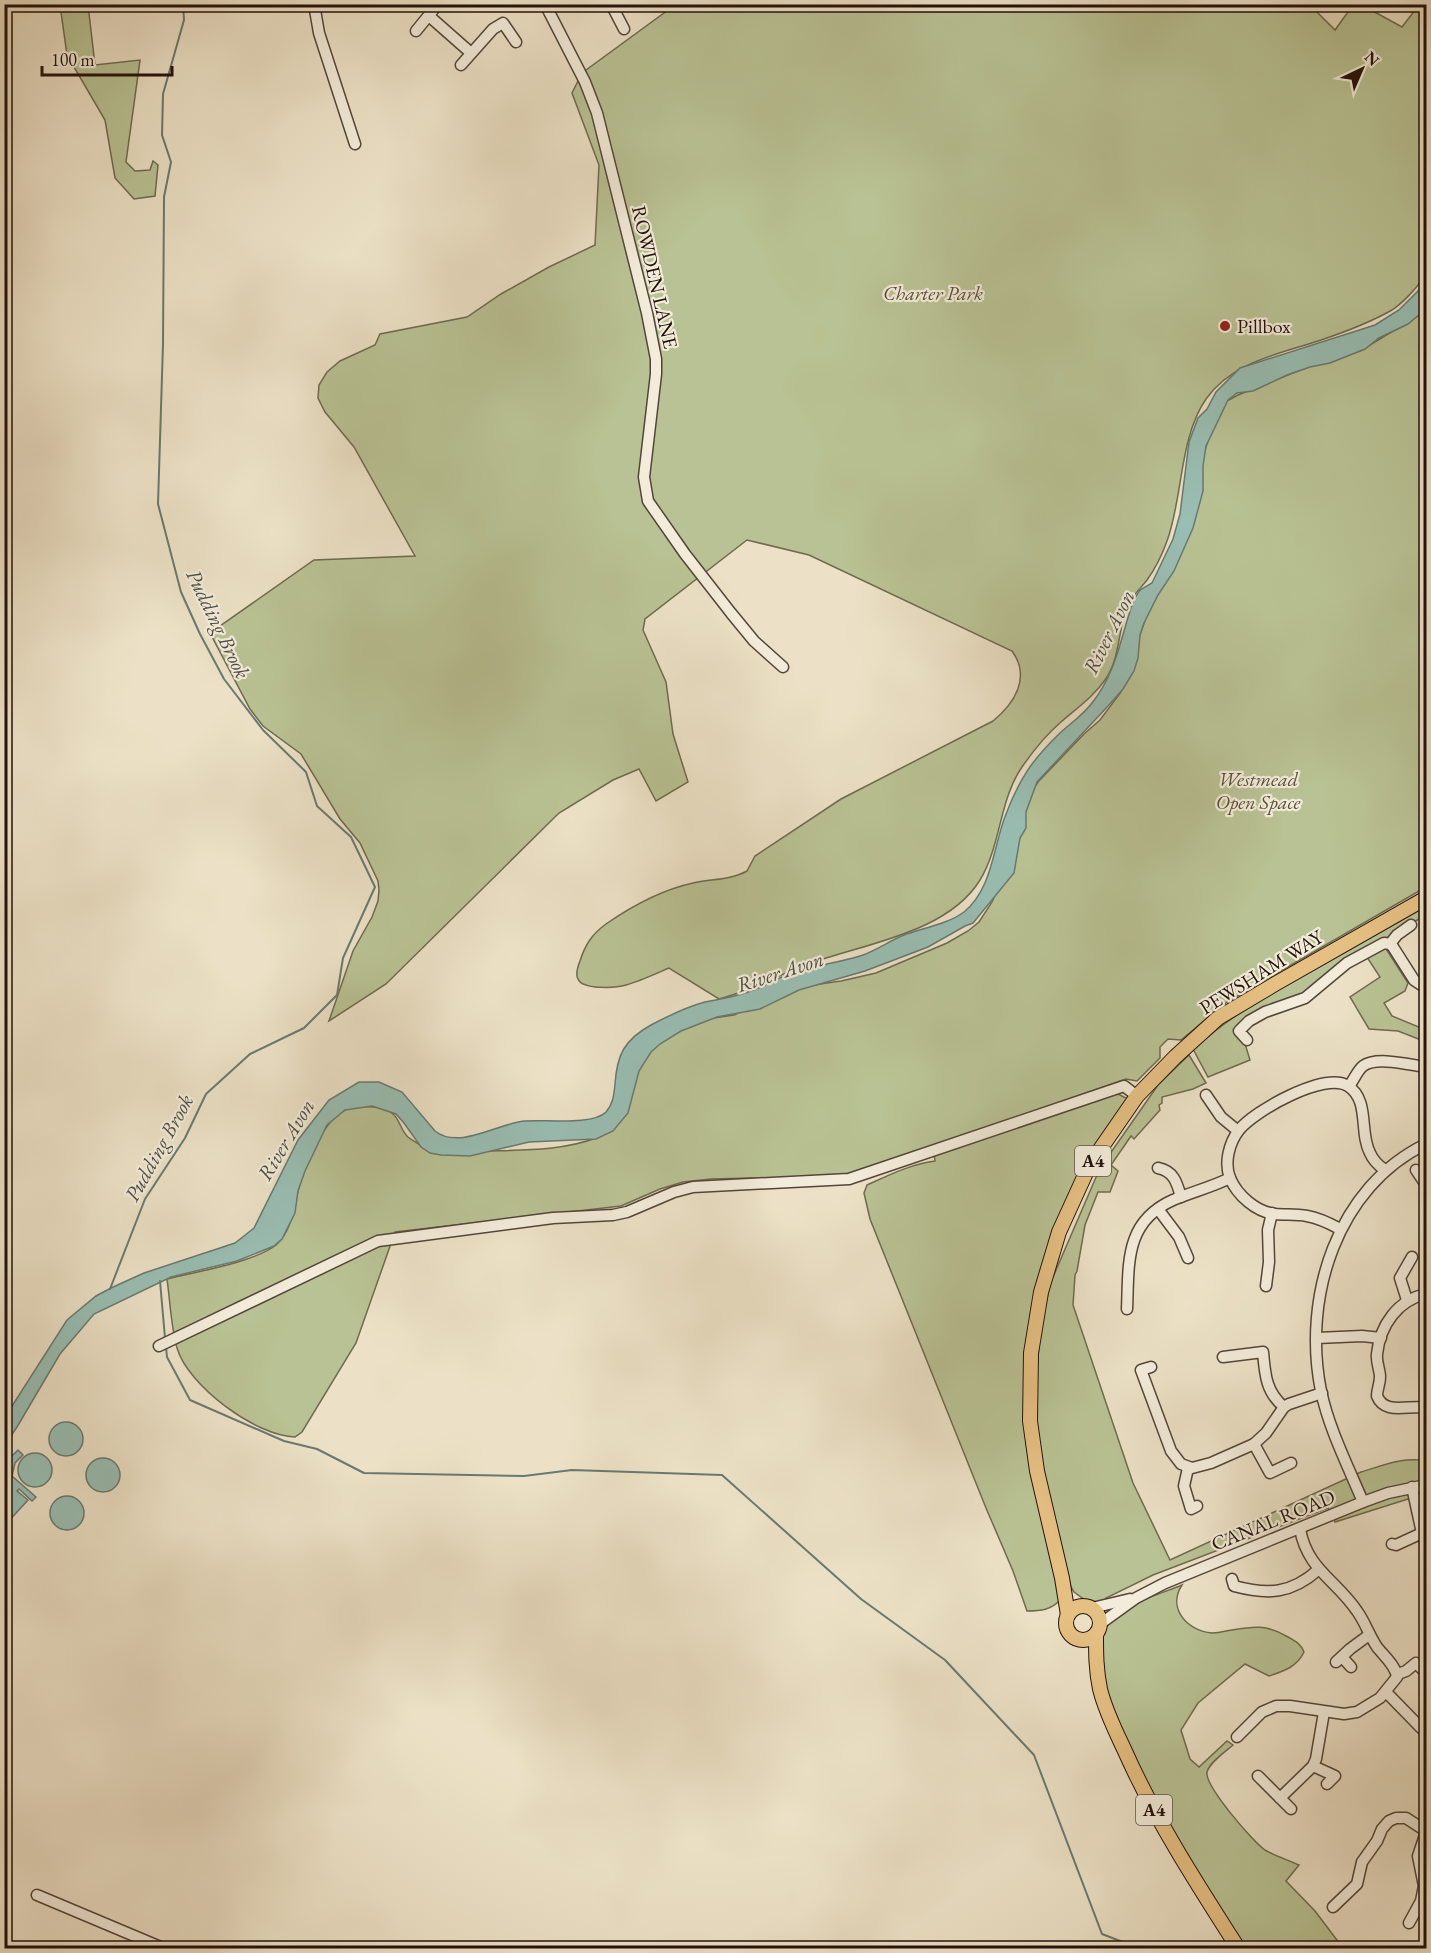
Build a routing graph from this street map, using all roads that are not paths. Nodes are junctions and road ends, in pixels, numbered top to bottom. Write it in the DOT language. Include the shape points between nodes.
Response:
graph roads {
  1 [pos="314,4"];
  2 [pos="438,4"];
  3 [pos="545,4"];
  4 [pos="611,4"];
  5 [pos="429,16"];
  6 [pos="624,29"];
  7 [pos="416,31"];
  8 [pos="516,42"];
  9 [pos="471,53"];
  10 [pos="461,65"];
  11 [pos="355,144"];
  12 [pos="783,667"];
  13 [pos="1426,898"];
  14 [pos="1411,925"];
  15 [pos="1390,944"];
  16 [pos="1426,988"];
  17 [pos="1247,1040"];
  18 [pos="1426,1067"];
  19 [pos="1349,1086"];
  20 [pos="1206,1095"];
  21 [pos="1137,1096"];
  22 [pos="1238,1131"];
  23 [pos="1426,1144"];
  24 [pos="1158,1168"];
  25 [pos="1385,1170"];
  26 [pos="1416,1170"];
  27 [pos="1230,1178"];
  28 [pos="1422,1184"];
  29 [pos="1181,1197"];
  30 [pos="1158,1209"];
  31 [pos="1272,1213"];
  32 [pos="1340,1229"];
  33 [pos="1188,1252"];
  34 [pos="1413,1263"];
  35 [pos="1266,1286"];
  36 [pos="1426,1294"];
  37 [pos="1407,1300"];
  38 [pos="1127,1309"];
  39 [pos="1317,1338"];
  40 [pos="1381,1338"];
  41 [pos="159,1346"];
  42 [pos="1223,1357"];
  43 [pos="1143,1368"];
  44 [pos="1322,1393"];
  45 [pos="1284,1407"];
  46 [pos="1426,1408"];
  47 [pos="1254,1444"];
  48 [pos="1291,1464"];
  49 [pos="1188,1467"];
  50 [pos="1426,1485"];
  51 [pos="1412,1487"];
  52 [pos="1363,1502"];
  53 [pos="1192,1508"];
  54 [pos="1300,1529"];
  55 [pos="1422,1533"];
  56 [pos="1426,1544"];
  57 [pos="1396,1546"];
  58 [pos="1318,1570"];
  59 [pos="1062,1578"];
  60 [pos="1231,1586"];
  61 [pos="1136,1598"];
  62 [pos="1087,1607"];
  63 [pos="1068,1615"];
  64 [pos="1098,1629"];
  65 [pos="1369,1635"];
  66 [pos="1080,1640"];
  67 [pos="1095,1660"];
  68 [pos="1419,1663"];
  69 [pos="1351,1667"];
  70 [pos="1398,1674"];
  71 [pos="1386,1692"];
  72 [pos="1324,1712"];
  73 [pos="1421,1728"];
  74 [pos="1242,1735"];
  75 [pos="1313,1766"];
  76 [pos="1258,1776"];
  77 [pos="1334,1777"];
  78 [pos="1280,1798"];
  79 [pos="1291,1809"];
  80 [pos="1426,1832"];
  81 [pos="37,1895"];
  82 [pos="1333,1907"];
  83 [pos="1422,1912"];
  84 [pos="1409,1923"];
  85 [pos="163,1948"];
  86 [pos="1238,1948"];
  1 -- 11 [label="street" via="319,33"];
  2 -- 5 [label="street"];
  3 -- 12 [label="street, ROWDEN LANE" via="597,113 649,321 656,374 644,477 648,501 731,613"];
  4 -- 6 [label="street"];
  5 -- 7 [label="street"];
  5 -- 9 [label="street"];
  8 -- 9 [label="street" via="503,23"];
  9 -- 10 [label="street"];
  13 -- 21 [label="main road, PEWSHAM WAY / A4" via="1218,1018"];
  14 -- 15 [label="street"];
  15 -- 16 [label="street" via="1414,980"];
  15 -- 17 [label="street" via="1347,963 1305,998 1249,1021 1239,1031"];
  18 -- 19 [label="street" via="1373,1062 1363,1066"];
  19 -- 22 [label="street" via="1331,1082 1308,1089 1264,1109"];
  19 -- 25 [label="street" via="1359,1100 1367,1147"];
  20 -- 22 [label="street" via="1221,1117"];
  21 -- 41 [label="street" via="1124,1086 849,1179 693,1187 613,1215 553,1218 378,1240"];
  21 -- 59 [label="main road, PEWSHAM WAY / A4" via="1090,1164 1059,1232 1041,1292 1031,1353 1030,1421 1037,1471"];
  22 -- 27 [label="street" via="1228,1156"];
  23 -- 25 [label="street"];
  24 -- 29 [label="street" via="1173,1177"];
  25 -- 32 [label="street"];
  26 -- 28 [label="street"];
  27 -- 29 [label="street"];
  27 -- 31 [label="street" via="1243,1196"];
  29 -- 30 [label="street"];
  30 -- 33 [label="street"];
  30 -- 38 [label="street" via="1133,1240"];
  31 -- 32 [label="street" via="1314,1217"];
  31 -- 35 [label="street"];
  32 -- 39 [label="street" via="1323,1285"];
  34 -- 37 [label="street" via="1400,1278"];
  36 -- 37 [label="street"];
  37 -- 40 [label="street" via="1395,1311"];
  39 -- 40 [label="street"];
  39 -- 44 [label="street"];
  40 -- 46 [label="street" via="1377,1354 1378,1400 1391,1408"];
  42 -- 45 [label="street" via="1266,1351 1268,1388"];
  43 -- 49 [label="street" via="1171,1451"];
  44 -- 45 [label="street"];
  44 -- 52 [label="street"];
  45 -- 47 [label="street"];
  47 -- 48 [label="street" via="1267,1474"];
  47 -- 49 [label="street" via="1203,1467"];
  49 -- 53 [label="street" via="1185,1486"];
  50 -- 51 [label="street, CANAL ROAD"];
  51 -- 52 [label="street, CANAL ROAD"];
  51 -- 55 [label="street"];
  52 -- 54 [label="street, CANAL ROAD"];
  54 -- 58 [label="street" via="1302,1542"];
  54 -- 61 [label="street, CANAL ROAD"];
  55 -- 56 [label="street"];
  55 -- 57 [label="street"];
  58 -- 60 [label="street" via="1277,1592"];
  58 -- 65 [label="street" via="1352,1604"];
  59 -- 62 [label="main road, PEWSHAM WAY / A4"];
  59 -- 63 [label="main road, PEWSHAM WAY / A4"];
  61 -- 62 [label="street, CANAL ROAD"];
  61 -- 64 [label="street, CANAL ROAD"];
  62 -- 63 [label="main road" via="1071,1610"];
  62 -- 64 [label="main road, A4" via="1098,1615"];
  63 -- 66 [label="main road, A4" via="1067,1630"];
  64 -- 66 [label="main road" via="1086,1640"];
  64 -- 67 [label="main road, A4"];
  65 -- 69 [label="street" via="1339,1660"];
  65 -- 70 [label="street"];
  66 -- 67 [label="main road, A4"];
  67 -- 86 [label="main road, A4" via="1110,1719 1138,1782"];
  68 -- 70 [label="street"];
  70 -- 71 [label="street"];
  71 -- 72 [label="street" via="1357,1712"];
  71 -- 73 [label="street"];
  72 -- 74 [label="street" via="1272,1707 1262,1712"];
  72 -- 75 [label="street"];
  75 -- 77 [label="street"];
  75 -- 78 [label="street"];
  76 -- 78 [label="street"];
  78 -- 79 [label="street"];
  80 -- 82 [label="street" via="1406,1818 1389,1821 1362,1862 1357,1884"];
  80 -- 83 [label="street" via="1418,1856 1424,1886"];
  81 -- 85 [label="street"];
  83 -- 84 [label="street"];
}
